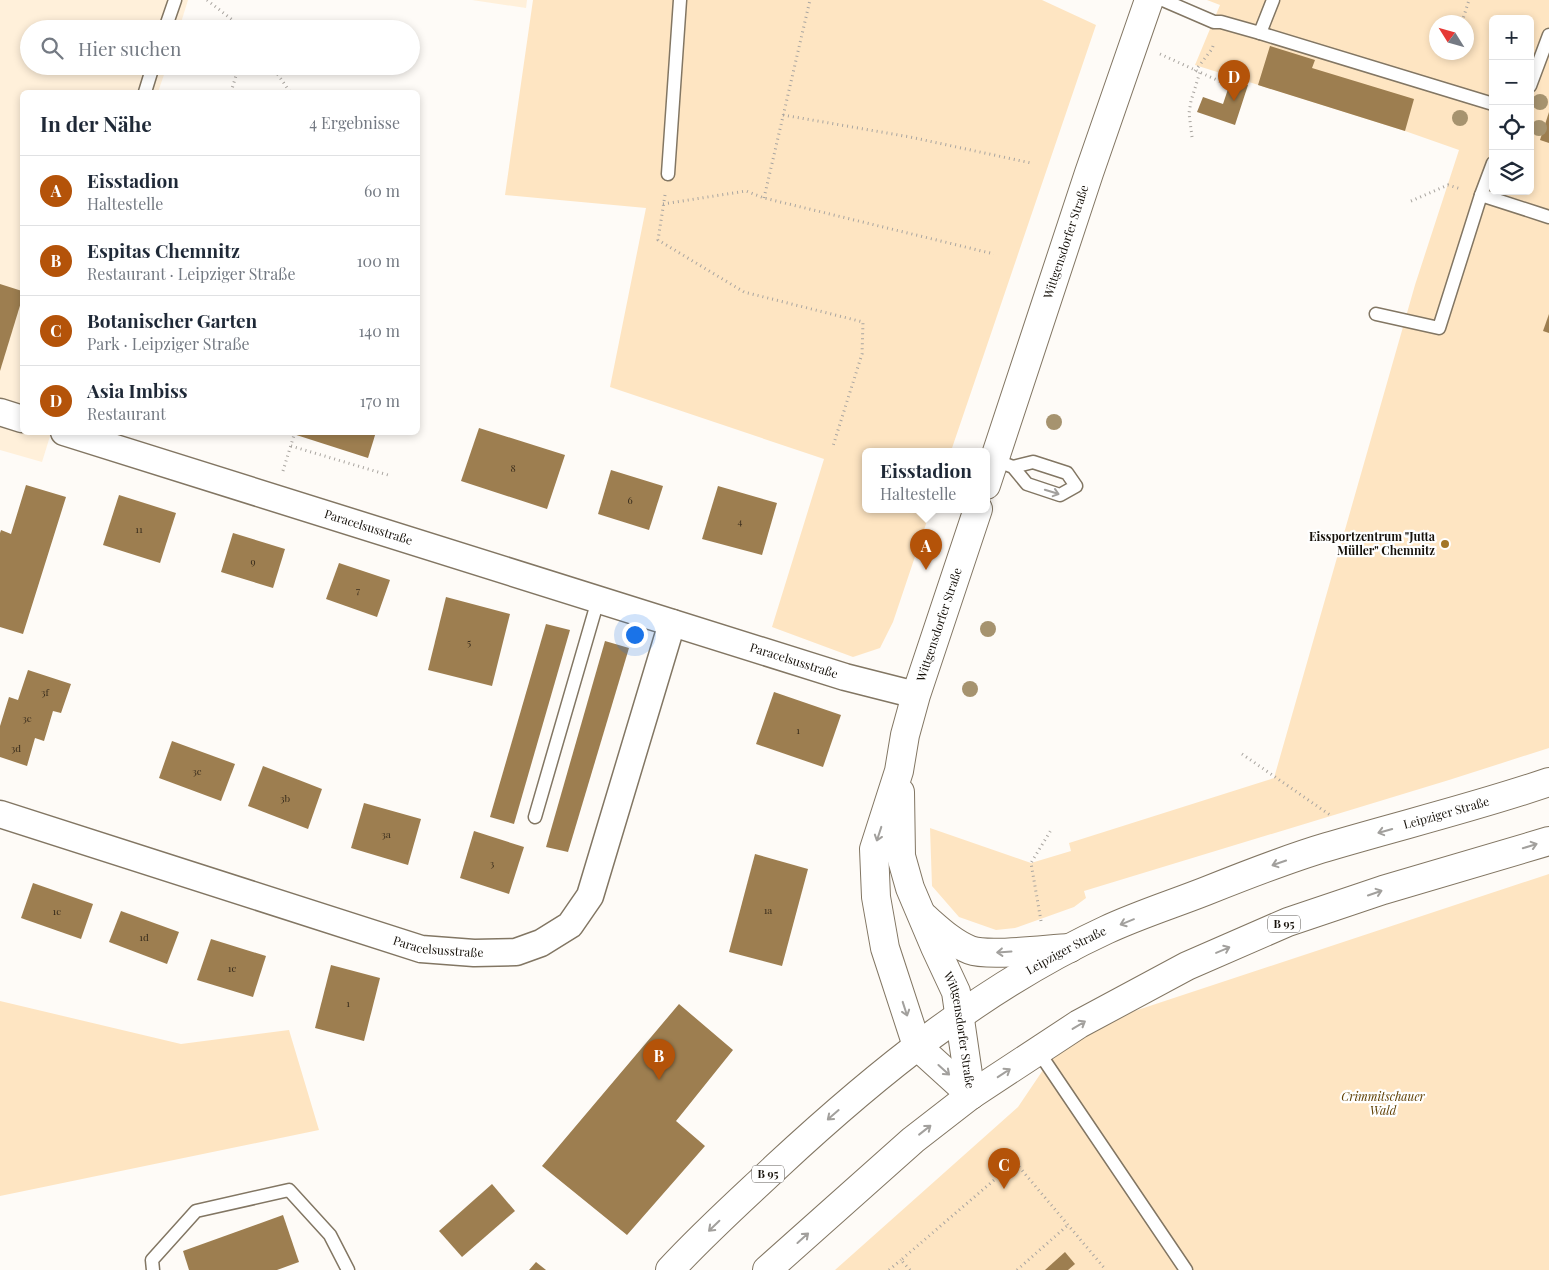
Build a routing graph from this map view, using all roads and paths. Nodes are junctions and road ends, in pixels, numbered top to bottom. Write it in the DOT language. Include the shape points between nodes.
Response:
graph roads {
  1 [pos="175,0"];
  2 [pos="207,0"];
  3 [pos="680,0"];
  4 [pos="810,0"];
  5 [pos="1148,0"];
  6 [pos="1163,0"];
  7 [pos="1273,0"];
  8 [pos="1469,0"];
  9 [pos="1464,15"];
  10 [pos="168,20"];
  11 [pos="233,20"];
  12 [pos="1221,22"];
  13 [pos="1260,33"];
  14 [pos="1549,35"];
  15 [pos="1134,41"];
  16 [pos="1195,71"];
  17 [pos="1200,72"];
  18 [pos="150,75"];
  19 [pos="236,75"];
  20 [pos="278,75"];
  21 [pos="1534,75"];
  22 [pos="1230,86"];
  23 [pos="146,90"];
  24 [pos="232,90"];
  25 [pos="289,90"];
  26 [pos="1489,103"];
  27 [pos="783,115"];
  28 [pos="1192,137"];
  29 [pos="1031,163"];
  30 [pos="1489,173"];
  31 [pos="668,174"];
  32 [pos="1465,190"];
  33 [pos="1480,195"];
  34 [pos="764,198"];
  35 [pos="1411,201"];
  36 [pos="663,204"];
  37 [pos="1549,217"];
  38 [pos="994,254"];
  39 [pos="1376,314"];
  40 [pos="0,412"];
  41 [pos="20,419"];
  42 [pos="74,435"];
  43 [pos="294,435"];
  44 [pos="291,446"];
  45 [pos="833,446"];
  46 [pos="287,456"];
  47 [pos="998,470"];
  48 [pos="388,475"];
  49 [pos="977,513"];
  50 [pos="598,600"];
  51 [pos="672,623"];
  52 [pos="916,695"];
  53 [pos="1242,754"];
  54 [pos="899,771"];
  55 [pos="1549,782"];
  56 [pos="0,814"];
  57 [pos="535,816"];
  58 [pos="1051,830"];
  59 [pos="1362,837"];
  60 [pos="1549,841"];
  61 [pos="921,914"];
  62 [pos="1058,949"];
  63 [pos="960,1016"];
  64 [pos="917,1046"];
  65 [pos="1038,1051"];
  66 [pos="971,1095"];
  67 [pos="1068,1225"];
  68 [pos="901,1260"];
  69 [pos="153,1270"];
  70 [pos="348,1270"];
  71 [pos="670,1270"];
  72 [pos="767,1270"];
  73 [pos="889,1270"];
  74 [pos="910,1270"];
  75 [pos="1018,1270"];
  76 [pos="1106,1270"];
  77 [pos="1186,1270"];
  1 -- 10 [label="lane"];
  2 -- 11 [label="path"];
  3 -- 31 [label="lane"];
  4 -- 27 [label="path"];
  5 -- 15 [label="main road, Wittgensdorfer Straße"];
  6 -- 12 [label="lane"];
  7 -- 13 [label="lane"];
  8 -- 9 [label="path"];
  12 -- 13 [label="lane"];
  12 -- 16 [label="path" via="1212,49"];
  13 -- 26 [label="lane"];
  14 -- 21 [label="lane"];
  15 -- 16 [label="path"];
  15 -- 47 [label="main road, Wittgensdorfer Straße"];
  16 -- 17 [label="path"];
  17 -- 22 [label="path"];
  17 -- 28 [label="path" via="1191,101"];
  18 -- 23 [label="lane"];
  19 -- 24 [label="path"];
  20 -- 25 [label="path"];
  27 -- 29 [label="path" via="910,137"];
  27 -- 34 [label="path"];
  30 -- 33 [label="lane"];
  31 -- 36 [label="path"];
  32 -- 35 [label="path" via="1448,185"];
  33 -- 37 [label="lane"];
  33 -- 39 [label="lane" via="1439,328"];
  34 -- 36 [label="path" via="746,191"];
  34 -- 38 [label="path"];
  36 -- 45 [label="path" via="658,240 744,292 863,322 862,354"];
  40 -- 41 [label="street"];
  42 -- 50 [label="street, Paracelsusstraße"];
  43 -- 44 [label="path"];
  44 -- 46 [label="path"];
  44 -- 48 [label="path"];
  49 -- 52 [label="main road, Wittgensdorfer Straße"];
  50 -- 51 [label="street, Paracelsusstraße"];
  50 -- 57 [label="lane"];
  51 -- 52 [label="street, Paracelsusstraße" via="844,677"];
  51 -- 56 [label="street, Paracelsusstraße" via="590,896 570,925 541,943 516,952 421,949"];
  52 -- 54 [label="main road, Wittgensdorfer Straße"];
  53 -- 59 [label="path"];
  54 -- 61 [label="main road, Wittgensdorfer Straße" via="901,856"];
  54 -- 64 [label="main road, Wittgensdorfer Straße, one-way" via="874,849 876,897 885,948"];
  55 -- 59 [label="main road, Leipziger Straße / B 95, one-way"];
  58 -- 62 [label="path" via="1031,862"];
  59 -- 62 [label="main road, Leipziger Straße / B 95, one-way" via="1267,867"];
  65 -- 60 [label="main road, B 95, one-way" via="1079,1024 1187,966 1288,922"];
  62 -- 61 [label="main road, Wittgensdorfer Straße, one-way" via="990,953 970,950 949,938"];
  61 -- 63 [label="main road, Wittgensdorfer Straße" via="956,992"];
  62 -- 63 [label="main road, Leipziger Straße / B 95"];
  63 -- 64 [label="main road, Leipziger Straße / B 95"];
  63 -- 66 [label="main road, Wittgensdorfer Straße"];
  64 -- 66 [label="main road, Wittgensdorfer Straße, one-way"];
  64 -- 71 [label="main road, Leipziger Straße / B 95, one-way" via="809,1136"];
  66 -- 65 [label="main road, B 95, one-way"];
  65 -- 77 [label="lane"];
  72 -- 66 [label="main road, B 95, one-way" via="913,1140"];
  67 -- 68 [label="path" via="1015,1162"];
  67 -- 75 [label="path"];
  67 -- 76 [label="path"];
  68 -- 73 [label="path"];
  68 -- 74 [label="path"];
  69 -- 70 [label="lane" via="152,1260 196,1211 289,1190 330,1235"];
}
